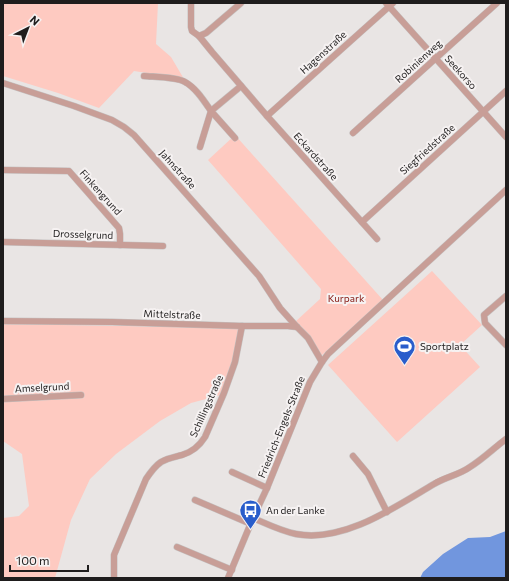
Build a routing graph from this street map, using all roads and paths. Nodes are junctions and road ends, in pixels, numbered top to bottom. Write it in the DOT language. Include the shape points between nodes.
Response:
graph roads {
  1 [pos="191,3"];
  2 [pos="241,3"];
  3 [pos="497,3"];
  4 [pos="389,4"];
  5 [pos="198,36"];
  6 [pos="436,58"];
  7 [pos="144,76"];
  8 [pos="3,83"];
  9 [pos="241,86"];
  10 [pos="506,91"];
  11 [pos="211,110"];
  12 [pos="483,111"];
  13 [pos="267,116"];
  14 [pos="353,134"];
  15 [pos="506,137"];
  16 [pos="235,138"];
  17 [pos="200,147"];
  18 [pos="3,170"];
  19 [pos="506,190"];
  20 [pos="362,222"];
  21 [pos="377,239"];
  22 [pos="3,242"];
  23 [pos="120,245"];
  24 [pos="163,246"];
  25 [pos="506,296"];
  26 [pos="3,321"];
  27 [pos="242,326"];
  28 [pos="296,327"];
  29 [pos="506,345"];
  30 [pos="322,362"];
  31 [pos="81,395"];
  32 [pos="3,400"];
  33 [pos="506,439"];
  34 [pos="353,456"];
  35 [pos="232,472"];
  36 [pos="267,488"];
  37 [pos="195,500"];
  38 [pos="387,512"];
  39 [pos="252,521"];
  40 [pos="177,547"];
  41 [pos="232,570"];
  42 [pos="114,578"];
  43 [pos="228,578"];
  1 -- 5 [label="street, Eckardstraße" via="192,31"];
  2 -- 5 [label="street" via="206,33"];
  3 -- 6 [label="street, Robinienweg"];
  4 -- 6 [label="street, Seekorso"];
  4 -- 13 [label="street, Hagenstraße"];
  5 -- 9 [label="street, Eckardstraße"];
  6 -- 12 [label="street, Seekorso"];
  6 -- 14 [label="street, Robinienweg"];
  7 -- 11 [label="street" via="185,82"];
  8 -- 28 [label="street, Jahnstraße" via="112,120 134,135 259,276"];
  9 -- 11 [label="street"];
  9 -- 13 [label="street, Eckardstraße"];
  10 -- 12 [label="street, Siegfriedstraße"];
  11 -- 16 [label="street"];
  11 -- 17 [label="street"];
  12 -- 15 [label="street, Seekorso"];
  12 -- 20 [label="street, Siegfriedstraße"];
  13 -- 20 [label="street, Eckardstraße"];
  18 -- 23 [label="street, Finkengrund" via="69,171 119,228"];
  19 -- 30 [label="street, Friedrich-Engels-Straße"];
  20 -- 21 [label="street, Eckardstraße"];
  22 -- 23 [label="street, Drosselgrund"];
  23 -- 24 [label="street, Drosselgrund"];
  25 -- 29 [label="street" via="484,315 485,323"];
  26 -- 27 [label="street, Mittelstraße"];
  27 -- 28 [label="street, Mittelstraße"];
  27 -- 42 [label="street, Schillingstraße" via="235,362 205,437 185,454 161,462 146,479 114,555"];
  28 -- 30 [label="street" via="308,338"];
  30 -- 36 [label="street, Friedrich-Engels-Straße" via="310,382"];
  31 -- 32 [label="street, Amselgrund"];
  33 -- 38 [label="street" via="469,468 437,482"];
  34 -- 38 [label="street" via="368,474"];
  35 -- 36 [label="street"];
  36 -- 39 [label="street, Friedrich-Engels-Straße"];
  37 -- 39 [label="street"];
  38 -- 39 [label="street" via="352,528 316,535 297,534"];
  39 -- 41 [label="street, Friedrich-Engels-Straße"];
  40 -- 41 [label="street"];
  41 -- 43 [label="street, Friedrich-Engels-Straße"];
}
